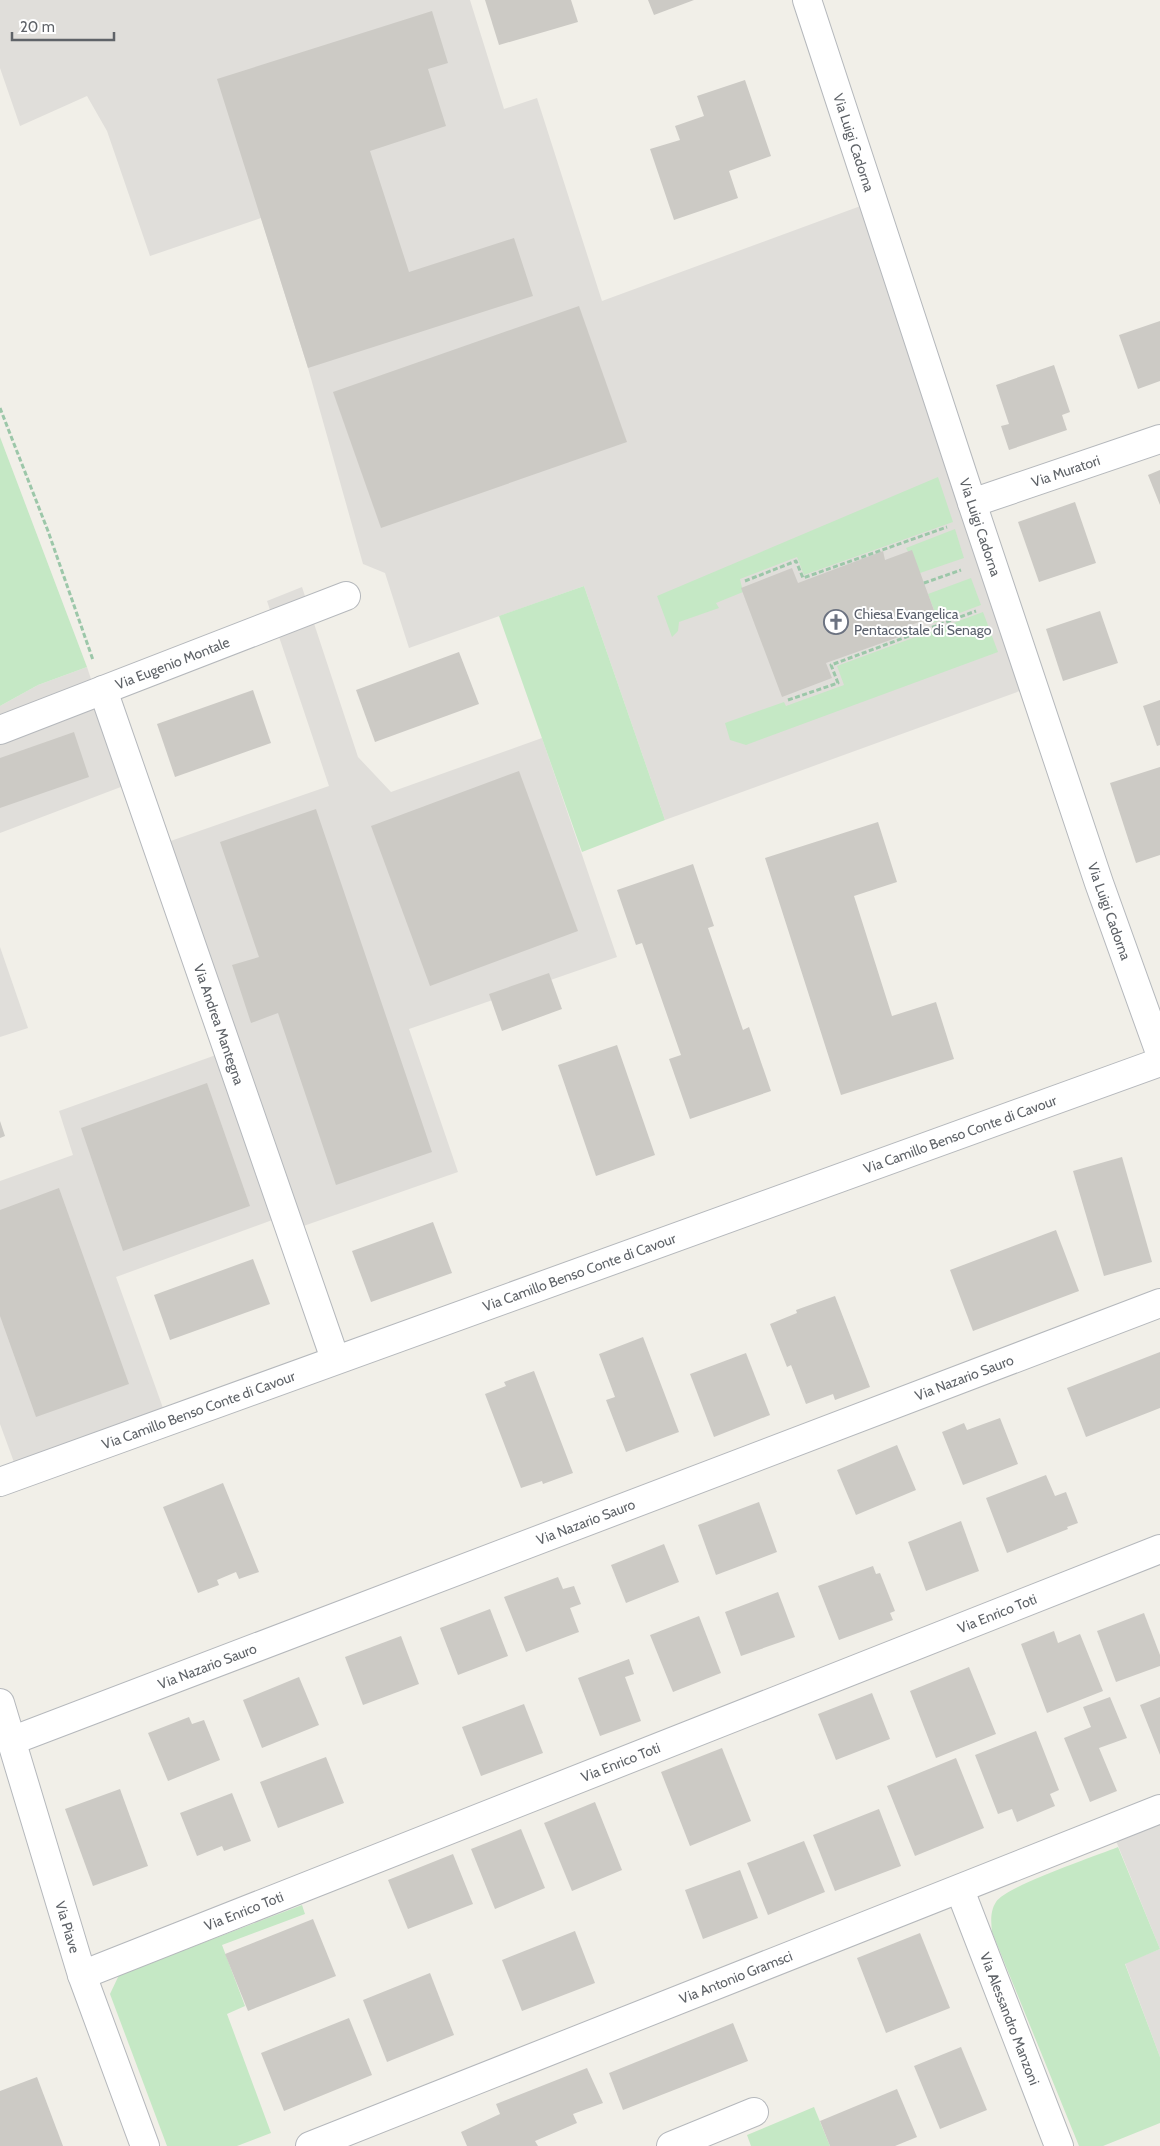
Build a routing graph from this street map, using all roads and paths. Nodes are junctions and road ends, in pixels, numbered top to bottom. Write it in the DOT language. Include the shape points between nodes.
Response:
graph roads {
  1 [pos="807,0"];
  2 [pos="0,408"];
  3 [pos="1160,439"];
  4 [pos="972,503"];
  5 [pos="954,525"];
  6 [pos="745,581"];
  7 [pos="346,596"];
  8 [pos="982,608"];
  9 [pos="103,690"];
  10 [pos="788,700"];
  11 [pos="0,730"];
  12 [pos="1160,1053"];
  13 [pos="1160,1062"];
  14 [pos="1160,1303"];
  15 [pos="335,1359"];
  16 [pos="0,1482"];
  17 [pos="1160,1549"];
  18 [pos="0,1703"];
  19 [pos="11,1741"];
  20 [pos="1160,1809"];
  21 [pos="960,1890"];
  22 [pos="82,1975"];
  23 [pos="754,2112"];
  24 [pos="145,2146"];
  25 [pos="310,2146"];
  26 [pos="671,2146"];
  27 [pos="1059,2146"];
  1 -- 4 [label="street, Via Luigi Cadorna"];
  2 -- 9 [label="path" via="48,531"];
  3 -- 4 [label="street, Via Muratori"];
  4 -- 12 [label="street, Via Luigi Cadorna"];
  5 -- 6 [label="path" via="803,578 796,561"];
  7 -- 9 [label="street, Via Eugenio Montale"];
  8 -- 10 [label="path" via="831,665 838,683"];
  9 -- 11 [label="street, Via Eugenio Montale"];
  9 -- 15 [label="street, Via Andrea Mantegna"];
  13 -- 15 [label="street, Via Camillo Benso Conte di Cavour"];
  14 -- 19 [label="street, Via Nazario Sauro"];
  15 -- 16 [label="street, Via Camillo Benso Conte di Cavour"];
  17 -- 22 [label="street, Via Enrico Toti"];
  18 -- 19 [label="street, Via Piave"];
  19 -- 22 [label="street, Via Piave"];
  20 -- 21 [label="street, Via Antonio Gramsci"];
  21 -- 25 [label="street, Via Antonio Gramsci"];
  21 -- 27 [label="street, Via Alessandro Manzoni"];
  22 -- 24 [label="street, Via Piave"];
  23 -- 26 [label="street"];
}
